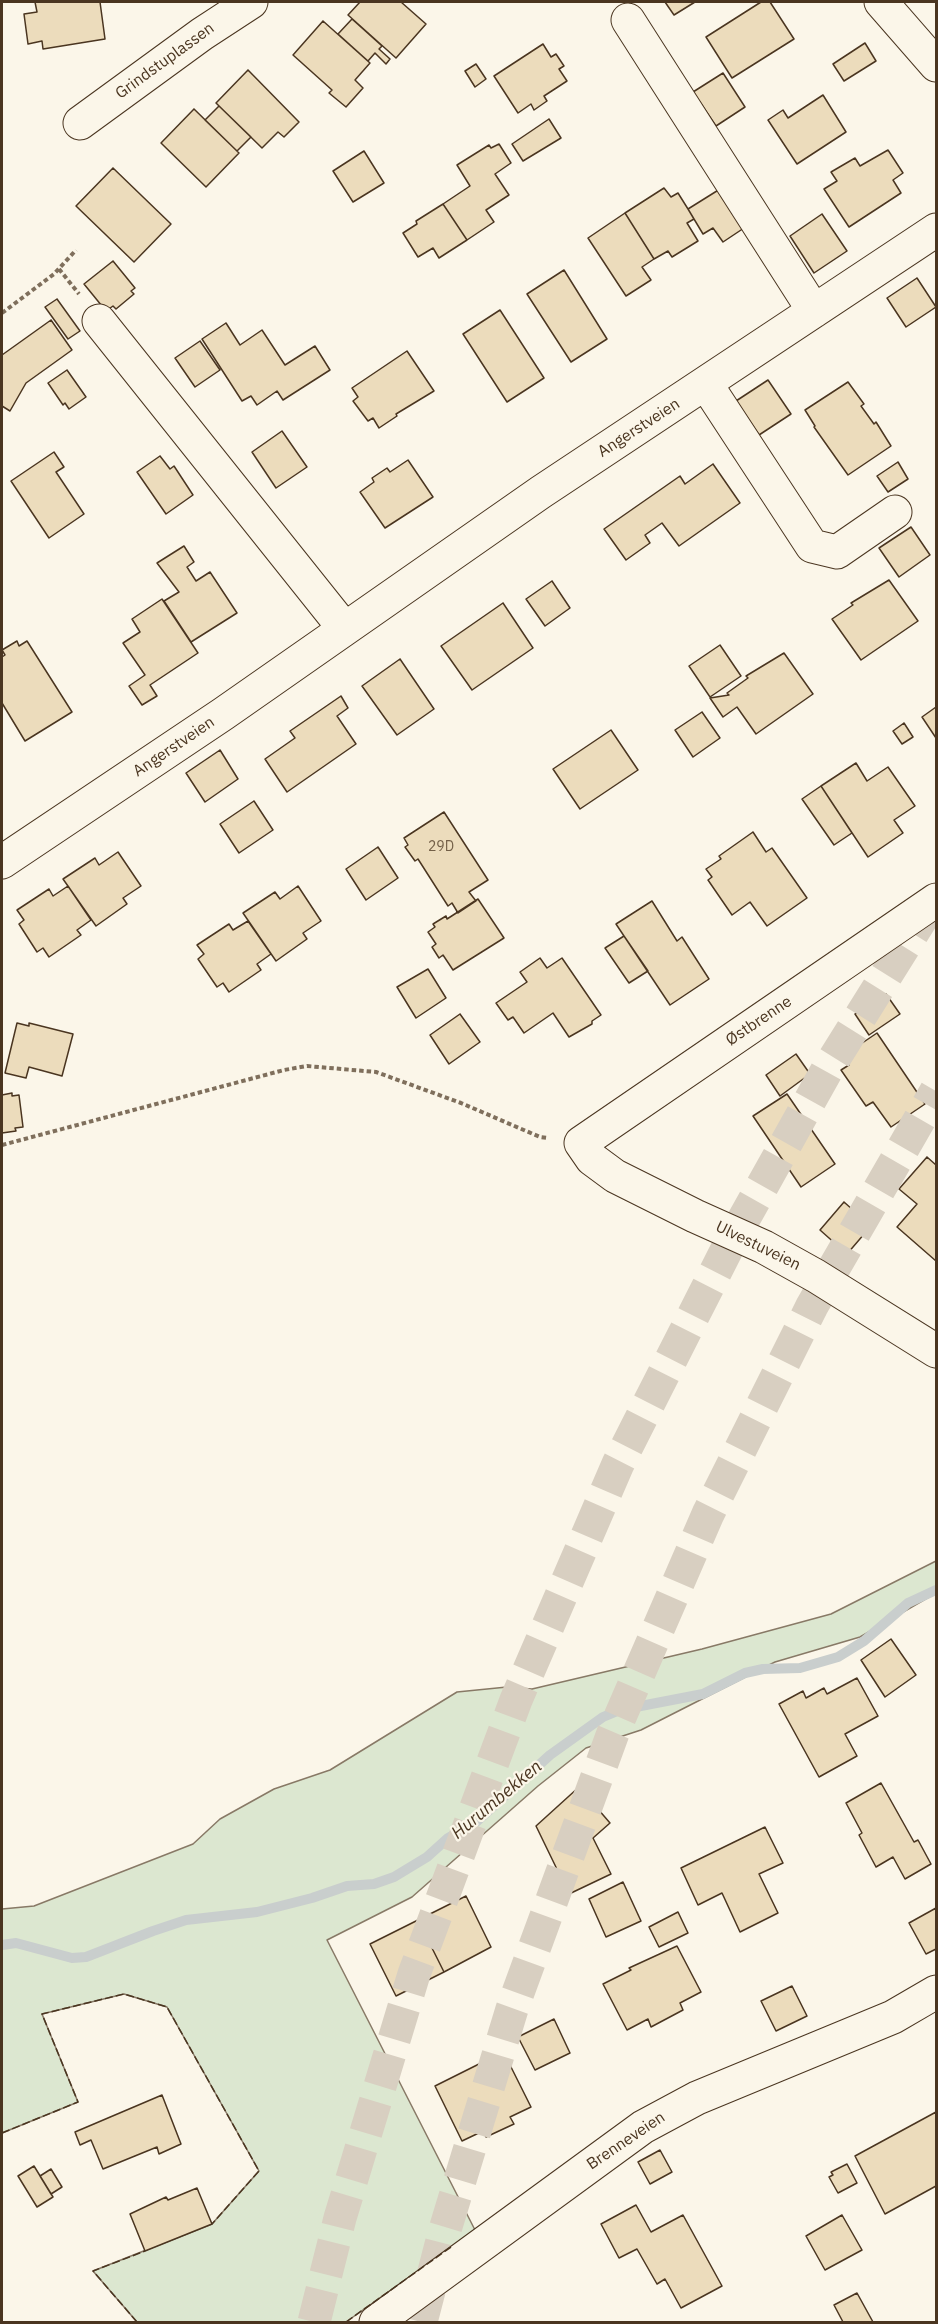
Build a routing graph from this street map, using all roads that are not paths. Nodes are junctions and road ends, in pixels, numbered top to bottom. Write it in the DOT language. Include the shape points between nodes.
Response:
graph roads {
  1 [pos="250,2"];
  2 [pos="881,2"];
  3 [pos="628,20"];
  4 [pos="936,65"];
  5 [pos="80,123"];
  6 [pos="936,230"];
  7 [pos="814,311"];
  8 [pos="99,321"];
  9 [pos="706,384"];
  10 [pos="895,512"];
  11 [pos="344,628"];
  12 [pos="2,862"];
  13 [pos="936,900"];
  14 [pos="581,1143"];
  15 [pos="936,1351"];
  16 [pos="936,1992"];
  17 [pos="376,2322"];
  1 -- 5 [label="street, Grindstuplassen"];
  2 -- 4 [label="street"];
  3 -- 7 [label="street"];
  6 -- 7 [label="street, Angerstveien"];
  7 -- 9 [label="street, Angerstveien"];
  8 -- 11 [label="street"];
  9 -- 10 [label="street" via="812,546 837,552"];
  9 -- 11 [label="street, Angerstveien"];
  11 -- 12 [label="street, Angerstveien"];
  13 -- 14 [label="street, Østbrenne"];
  14 -- 15 [label="street, Ulvestuveien" via="592,1160 615,1176 764,1247"];
  16 -- 17 [label="street, Brenneveien" via="893,2017 697,2098 643,2127"];
}
